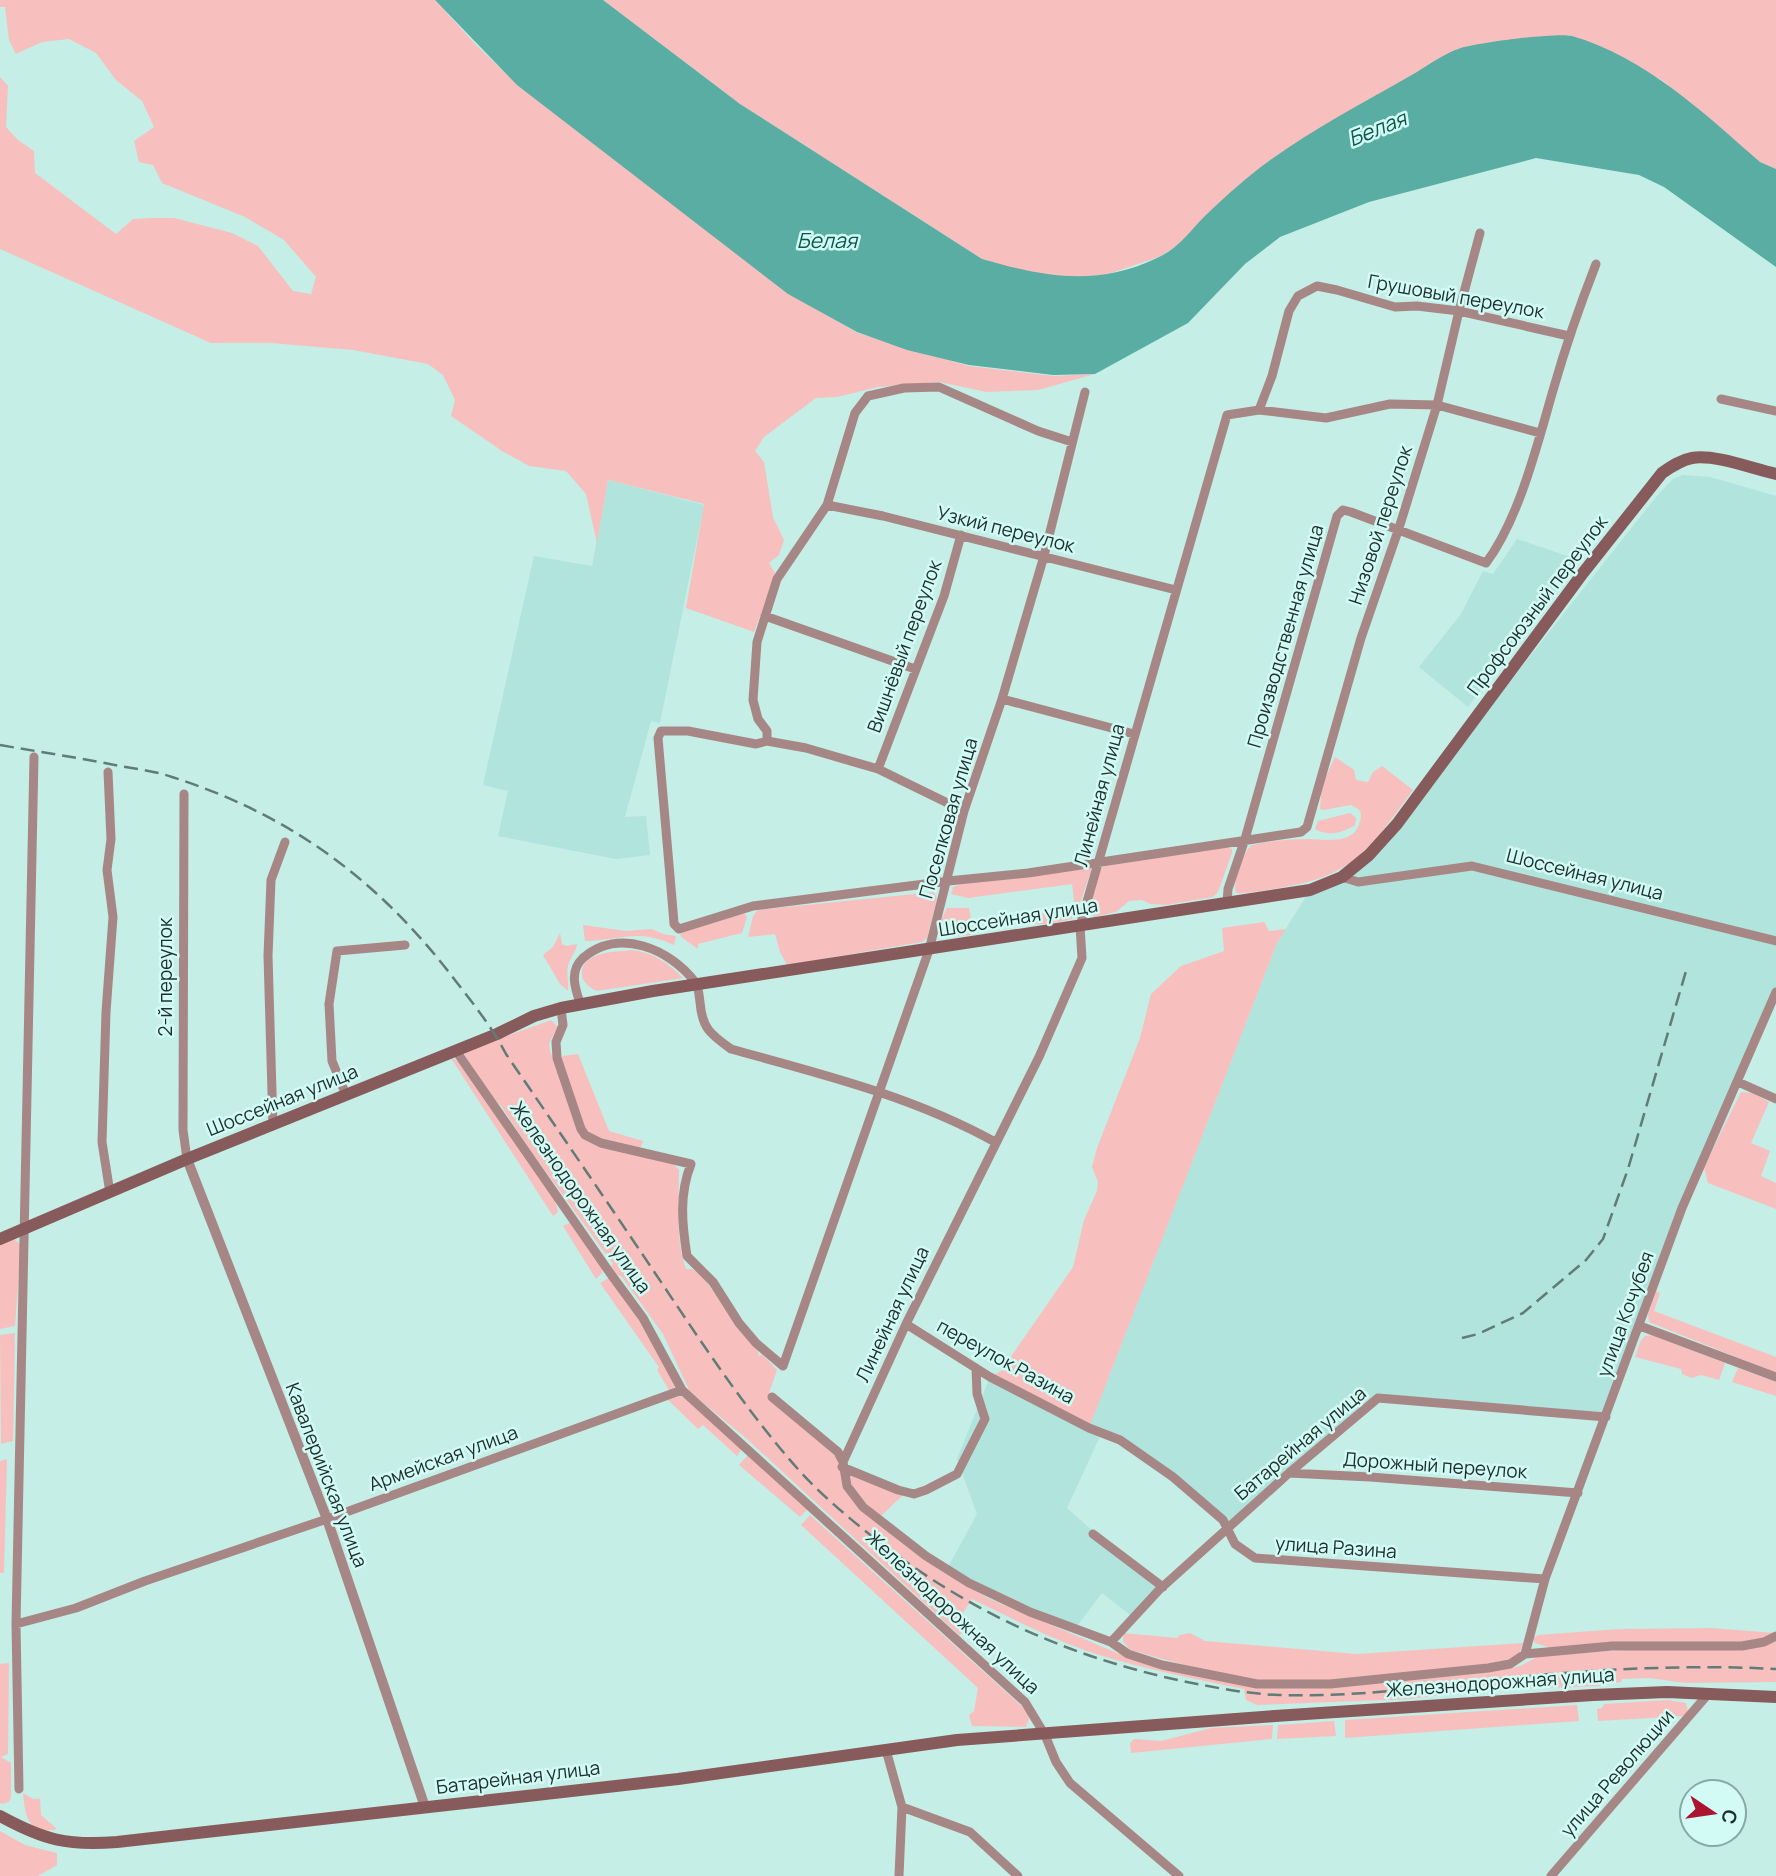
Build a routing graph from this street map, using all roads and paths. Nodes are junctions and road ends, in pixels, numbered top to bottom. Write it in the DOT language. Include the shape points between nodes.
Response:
graph roads {
  1 [pos="1480,233"];
  2 [pos="1596,264"];
  3 [pos="1459,311"];
  4 [pos="1569,336"];
  5 [pos="1085,392"];
  6 [pos="1721,399"];
  7 [pos="1437,405"];
  8 [pos="1259,410"];
  9 [pos="1776,411"];
  10 [pos="1540,433"];
  11 [pos="1072,442"];
  12 [pos="1776,474"];
  13 [pos="827,505"];
  14 [pos="1399,528"];
  15 [pos="961,535"];
  16 [pos="1044,556"];
  17 [pos="1176,590"];
  18 [pos="765,616"];
  19 [pos="915,669"];
  20 [pos="1002,699"];
  21 [pos="1134,734"];
  22 [pos="767,741"];
  23 [pos="34,757"];
  24 [pos="878,769"];
  25 [pos="108,772"];
  26 [pos="184,794"];
  27 [pos="964,811"];
  28 [pos="1245,839"];
  29 [pos="285,842"];
  30 [pos="1369,855"];
  31 [pos="1099,863"];
  32 [pos="1342,877"];
  33 [pos="948,881"];
  34 [pos="1227,903"];
  35 [pos="1080,926"];
  36 [pos="1776,941"];
  37 [pos="405,945"];
  38 [pos="929,950"];
  39 [pos="698,984"];
  40 [pos="1776,992"];
  41 [pos="580,1003"];
  42 [pos="561,1008"];
  43 [pos="457,1051"];
  44 [pos="1738,1082"];
  45 [pos="879,1091"];
  46 [pos="346,1096"];
  47 [pos="1776,1099"];
  48 [pos="274,1126"];
  49 [pos="995,1142"];
  50 [pos="187,1159"];
  51 [pos="110,1193"];
  52 [pos="25,1229"];
  53 [pos="0,1239"];
  54 [pos="906,1324"];
  55 [pos="1640,1326"];
  56 [pos="783,1366"];
  57 [pos="976,1368"];
  58 [pos="1776,1377"];
  59 [pos="682,1390"];
  60 [pos="772,1397"];
  61 [pos="1606,1417"];
  62 [pos="1089,1427"];
  63 [pos="843,1464"];
  64 [pos="1289,1473"];
  65 [pos="1578,1493"];
  66 [pos="327,1519"];
  67 [pos="1227,1530"];
  68 [pos="1093,1534"];
  69 [pos="1545,1579"];
  70 [pos="1163,1587"];
  71 [pos="16,1624"];
  72 [pos="1776,1636"];
  73 [pos="1111,1642"];
  74 [pos="1525,1654"];
  75 [pos="1709,1693"];
  76 [pos="1776,1697"];
  77 [pos="1045,1735"];
  78 [pos="886,1750"];
  79 [pos="19,1789"];
  80 [pos="425,1807"];
  81 [pos="902,1807"];
  82 [pos="0,1816"];
  83 [pos="899,1876"];
  84 [pos="1018,1876"];
  85 [pos="1179,1876"];
  86 [pos="1551,1876"];
  1 -- 3 [label="street, Низовой переулок"];
  2 -- 4 [label="street, Производственная улица"];
  3 -- 4 [label="street, Грушовый переулок"];
  3 -- 7 [label="street, Низовой переулок"];
  3 -- 8 [label="street, Грушовый переулок" via="1395,307 1317,286 1298,296 1289,311"];
  4 -- 10 [label="street, Производственная улица"];
  5 -- 11 [label="street, Поселковая улица"];
  6 -- 9 [label="street"];
  7 -- 8 [label="street" via="1390,404 1326,418"];
  7 -- 10 [label="street"];
  7 -- 14 [label="street, Низовой переулок"];
  8 -- 17 [label="street, Линейная улица" via="1227,415"];
  10 -- 14 [label="street, Производственная улица" via="1505,533 1486,563"];
  11 -- 13 [label="street" via="939,387 868,396 855,413"];
  11 -- 16 [label="street, Поселковая улица"];
  12 -- 30 [label="main road, Профсоюзный переулок" via="1694,457 1662,473"];
  13 -- 15 [label="street, Узкий переулок"];
  13 -- 18 [label="street" via="777,579"];
  14 -- 28 [label="street, Низовой переулок" via="1361,638 1307,827 1301,832"];
  14 -- 28 [label="street, Производственная улица" via="1343,510 1337,516"];
  15 -- 16 [label="street, Узкий переулок"];
  15 -- 19 [label="street, Вишнёвый переулок" via="944,596"];
  16 -- 17 [label="street, Узкий переулок"];
  16 -- 20 [label="street, Поселковая улица"];
  17 -- 21 [label="street, Линейная улица"];
  18 -- 19 [label="street"];
  18 -- 22 [label="street" via="757,642 753,700"];
  19 -- 24 [label="street, Вишнёвый переулок"];
  20 -- 21 [label="street"];
  20 -- 27 [label="street, Поселковая улица"];
  21 -- 31 [label="street, Линейная улица"];
  22 -- 24 [label="street"];
  22 -- 33 [label="street" via="756,744 688,731 661,731 674,924 679,929 753,906"];
  23 -- 52 [label="street"];
  24 -- 27 [label="street"];
  25 -- 51 [label="street" via="111,839 107,870 113,917 102,1142"];
  26 -- 50 [label="street, 2-й переулок" via="182,1116"];
  27 -- 33 [label="street, Поселковая улица"];
  28 -- 31 [label="street"];
  28 -- 34 [label="street, Производственная улица"];
  29 -- 48 [label="street" via="271,880 268,945"];
  30 -- 32 [label="main road, Шоссейная улица"];
  31 -- 33 [label="street"];
  31 -- 35 [label="street, Линейная улица"];
  32 -- 34 [label="main road, Шоссейная улица" via="1310,890"];
  32 -- 36 [label="street, Шоссейная улица" via="1358,882 1472,866"];
  33 -- 38 [label="street, Поселковая улица"];
  34 -- 35 [label="main road, Шоссейная улица"];
  35 -- 38 [label="main road, Шоссейная улица"];
  35 -- 49 [label="street, Линейная улица" via="1082,958 1040,1057"];
  37 -- 46 [label="street" via="337,951 329,1004 332,1061"];
  38 -- 39 [label="main road, Шоссейная улица"];
  38 -- 45 [label="street, Поселковая улица"];
  39 -- 41 [label="main road, Шоссейная улица"];
  39 -- 41 [label="street" via="674,960 648,945 608,945 579,962 573,975"];
  39 -- 45 [label="street" via="701,1018 710,1034 730,1049"];
  40 -- 44 [label="street, улица Кочубея"];
  41 -- 42 [label="main road, Шоссейная улица"];
  42 -- 43 [label="main road, Шоссейная улица"];
  42 -- 56 [label="street, Железнодорожная улица" via="563,1025 556,1058 580,1129 601,1143 691,1164 682,1207 687,1256 713,1282 738,1323"];
  43 -- 46 [label="main road, Шоссейная улица"];
  43 -- 59 [label="street, Железнодорожная улица" via="643,1318"];
  44 -- 47 [label="street"];
  44 -- 55 [label="street, улица Кочубея" via="1682,1208"];
  45 -- 49 [label="street"];
  45 -- 56 [label="street, Поселковая улица"];
  46 -- 48 [label="main road, Шоссейная улица"];
  48 -- 50 [label="main road, Шоссейная улица"];
  49 -- 54 [label="street, Линейная улица"];
  50 -- 51 [label="main road, Шоссейная улица"];
  50 -- 66 [label="street, Кавалерийская улица"];
  51 -- 52 [label="main road, Шоссейная улица"];
  52 -- 53 [label="main road, Шоссейная улица"];
  52 -- 71 [label="street"];
  54 -- 57 [label="street, переулок Разина"];
  54 -- 63 [label="street, Линейная улица"];
  55 -- 58 [label="street"];
  55 -- 61 [label="street, улица Кочубея"];
  57 -- 62 [label="street, переулок Разина"];
  57 -- 63 [label="street" via="976,1394 985,1419 957,1474 914,1494 867,1479"];
  59 -- 66 [label="street, Армейская улица"];
  59 -- 77 [label="street, Железнодорожная улица" via="1025,1702"];
  60 -- 63 [label="street, Железнодорожная улица" via="828,1442"];
  61 -- 64 [label="street, Батарейная улица" via="1378,1398"];
  61 -- 65 [label="street, улица Кочубея"];
  62 -- 67 [label="street, улица Разина" via="1120,1440 1173,1477 1223,1520"];
  63 -- 73 [label="street, Железнодорожная улица" via="847,1486 863,1507 926,1556 1030,1612"];
  64 -- 65 [label="street, Дорожный переулок"];
  64 -- 67 [label="street, Батарейная улица"];
  65 -- 69 [label="street, улица Кочубея"];
  66 -- 71 [label="street, Армейская улица" via="76,1608"];
  66 -- 80 [label="street, Кавалерийская улица"];
  67 -- 69 [label="street, улица Разина" via="1235,1544 1266,1560"];
  67 -- 70 [label="street, Батарейная улица"];
  68 -- 70 [label="street"];
  69 -- 74 [label="street, улица Кочубея"];
  70 -- 73 [label="street, Батарейная улица"];
  71 -- 79 [label="street"];
  72 -- 74 [label="street, Железнодорожная улица" via="1742,1646 1612,1646"];
  73 -- 74 [label="street, Железнодорожная улица" via="1128,1654 1162,1665 1257,1684 1331,1684 1488,1668 1510,1664"];
  75 -- 76 [label="main road, Железнодорожная улица"];
  75 -- 77 [label="main road, Железнодорожная улица" via="1519,1699"];
  75 -- 86 [label="street, улица Революции"];
  77 -- 78 [label="main road, Батарейная улица"];
  77 -- 85 [label="street" via="1070,1783"];
  78 -- 80 [label="main road, Батарейная улица"];
  78 -- 81 [label="street"];
  80 -- 82 [label="main road, Батарейная улица" via="85,1844 38,1835"];
  81 -- 83 [label="street"];
  81 -- 84 [label="street" via="970,1832"];
}
